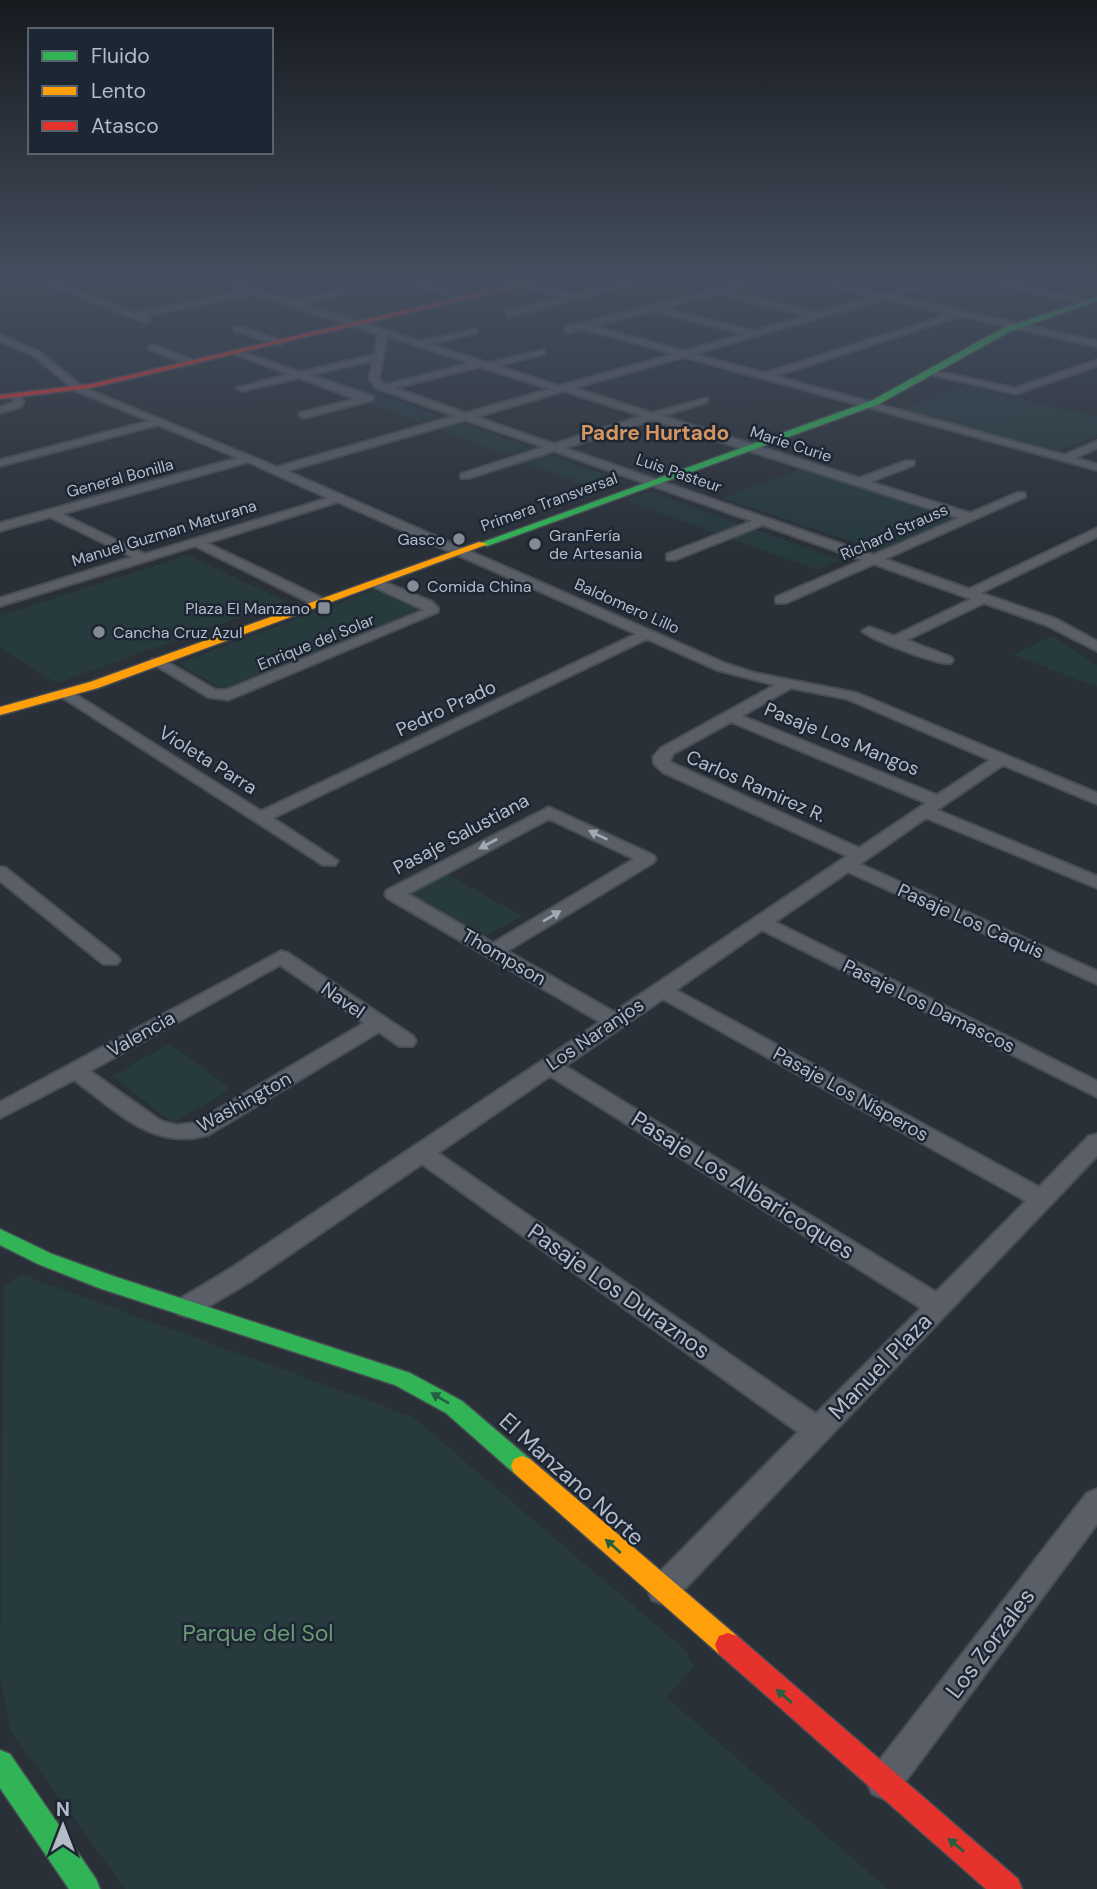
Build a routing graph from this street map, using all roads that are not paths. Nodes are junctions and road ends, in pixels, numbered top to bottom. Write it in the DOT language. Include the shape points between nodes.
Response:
graph roads {
  1 [pos="56,369"];
  2 [pos="164,369"];
  3 [pos="286,369"];
  4 [pos="322,369"];
  5 [pos="376,369"];
  6 [pos="468,369"];
  7 [pos="498,369"];
  8 [pos="633,369"];
  9 [pos="740,369"];
  10 [pos="787,369"];
  11 [pos="936,369"];
  12 [pos="1079,369"];
  13 [pos="929,373"];
  14 [pos="299,374"];
  15 [pos="765,376"];
  16 [pos="79,388"];
  17 [pos="242,388"];
  18 [pos="561,388"];
  19 [pos="388,390"];
  20 [pos="8,397"];
  21 [pos="366,399"];
  22 [pos="703,400"];
  23 [pos="870,405"];
  24 [pos="0,410"];
  25 [pos="304,415"];
  26 [pos="652,416"];
  27 [pos="464,417"];
  28 [pos="160,421"];
  29 [pos="1097,444"];
  30 [pos="553,448"];
  31 [pos="752,448"];
  32 [pos="1065,458"];
  33 [pos="248,459"];
  34 [pos="0,463"];
  35 [pos="910,463"];
  36 [pos="1097,467"];
  37 [pos="276,471"];
  38 [pos="466,476"];
  39 [pos="859,482"];
  40 [pos="654,483"];
  41 [pos="1021,495"];
  42 [pos="339,498"];
  43 [pos="51,513"];
  44 [pos="970,517"];
  45 [pos="762,521"];
  46 [pos="0,527"];
  47 [pos="1096,533"];
  48 [pos="196,542"];
  49 [pos="462,552"];
  50 [pos="671,557"];
  51 [pos="144,558"];
  52 [pos="874,560"];
  53 [pos="377,583"];
  54 [pos="976,596"];
  55 [pos="781,600"];
  56 [pos="0,602"];
  57 [pos="321,603"];
  58 [pos="869,631"];
  59 [pos="648,634"];
  60 [pos="1089,634"];
  61 [pos="894,641"];
  62 [pos="1097,647"];
  63 [pos="946,660"];
  64 [pos="157,662"];
  65 [pos="788,684"];
  66 [pos="65,694"];
  67 [pos="0,711"];
  68 [pos="730,716"];
  69 [pos="1002,759"];
  70 [pos="1097,799"];
  71 [pos="931,807"];
  72 [pos="261,817"];
  73 [pos="853,860"];
  74 [pos="330,861"];
  75 [pos="0,873"];
  76 [pos="1097,884"];
  77 [pos="394,894"];
  78 [pos="760,922"];
  79 [pos="494,951"];
  80 [pos="281,957"];
  81 [pos="110,960"];
  82 [pos="1097,978"];
  83 [pos="660,989"];
  84 [pos="614,1021"];
  85 [pos="377,1024"];
  86 [pos="406,1041"];
  87 [pos="548,1065"];
  88 [pos="75,1070"];
  89 [pos="1097,1090"];
  90 [pos="0,1111"];
  91 [pos="1097,1142"];
  92 [pos="421,1152"];
  93 [pos="1041,1199"];
  94 [pos="0,1236"];
  95 [pos="22,1248"];
  96 [pos="4,1256"];
  97 [pos="938,1306"];
  98 [pos="187,1307"];
  99 [pos="817,1430"];
  100 [pos="1097,1502"];
  101 [pos="663,1590"];
  102 [pos="0,1763"];
  103 [pos="883,1783"];
  104 [pos="86,1889"];
  105 [pos="1008,1889"];
  1 -- 16 [label="street, Baldomero Lillo"];
  2 -- 16 [label="main road"];
  3 -- 14 [label="street"];
  4 -- 14 [label="street"];
  5 -- 19 [label="street" via="374,382"];
  6 -- 19 [label="street"];
  7 -- 18 [label="street, Marie Curie"];
  8 -- 18 [label="street"];
  9 -- 15 [label="street"];
  10 -- 15 [label="street"];
  11 -- 13 [label="main road, Primera Transversal"];
  12 -- 13 [label="street" via="1016,391"];
  13 -- 23 [label="main road, Primera Transversal"];
  14 -- 17 [label="street"];
  14 -- 21 [label="street"];
  15 -- 23 [label="street"];
  16 -- 20 [label="main road"];
  16 -- 28 [label="street, Baldomero Lillo"];
  18 -- 26 [label="street, Marie Curie"];
  18 -- 27 [label="street"];
  19 -- 21 [label="street"];
  19 -- 27 [label="street, Luis Pasteur"];
  20 -- 24 [label="street" via="19,402"];
  21 -- 25 [label="street"];
  22 -- 26 [label="street"];
  23 -- 31 [label="main road, Primera Transversal"];
  23 -- 32 [label="street"];
  26 -- 30 [label="street"];
  26 -- 31 [label="street, Marie Curie"];
  27 -- 30 [label="street, Luis Pasteur"];
  27 -- 37 [label="street"];
  28 -- 33 [label="street, Baldomero Lillo"];
  28 -- 34 [label="street"];
  29 -- 32 [label="street"];
  30 -- 38 [label="street"];
  30 -- 40 [label="street, Luis Pasteur"];
  31 -- 39 [label="street, Marie Curie"];
  31 -- 40 [label="main road, Primera Transversal"];
  32 -- 36 [label="street"];
  33 -- 37 [label="street, Baldomero Lillo"];
  33 -- 43 [label="street, General Bonilla"];
  35 -- 39 [label="street"];
  37 -- 42 [label="street, Baldomero Lillo"];
  39 -- 44 [label="street, Marie Curie"];
  40 -- 45 [label="street, Luis Pasteur"];
  40 -- 49 [label="main road, Primera Transversal"];
  41 -- 44 [label="street, Richard Strauss"];
  42 -- 48 [label="street, Manuel Guzman Maturana"];
  42 -- 49 [label="street, Baldomero Lillo"];
  43 -- 46 [label="street, General Bonilla"];
  43 -- 51 [label="street"];
  44 -- 52 [label="street, Richard Strauss"];
  45 -- 50 [label="street"];
  45 -- 52 [label="street, Luis Pasteur"];
  47 -- 54 [label="street"];
  48 -- 51 [label="street, Manuel Guzman Maturana"];
  48 -- 57 [label="street"];
  49 -- 53 [label="main road, Primera Transversal"];
  49 -- 59 [label="street, Baldomero Lillo"];
  51 -- 56 [label="street, Manuel Guzman Maturana"];
  52 -- 54 [label="street, Luis Pasteur"];
  52 -- 55 [label="street, Richard Strauss"];
  53 -- 57 [label="main road, Primera Transversal"];
  53 -- 64 [label="street, Enrique del Solar" via="426,604 431,612 228,695 209,693"];
  54 -- 60 [label="street, Luis Pasteur"];
  54 -- 61 [label="street"];
  57 -- 64 [label="main road, Primera Transversal"];
  58 -- 61 [label="street"];
  59 -- 65 [label="street, Baldomero Lillo" via="736,673"];
  59 -- 72 [label="street, Pedro Prado"];
  60 -- 62 [label="street, Luis Pasteur"];
  61 -- 63 [label="street"];
  64 -- 66 [label="main road, Primera Transversal"];
  65 -- 68 [label="street, Carlos Ramirez R."];
  65 -- 69 [label="street, Baldomero Lillo" via="852,696"];
  66 -- 67 [label="main road, Primera Transversal"];
  66 -- 72 [label="street, Violeta Parra"];
  68 -- 71 [label="street, Pasaje Los Mangos"];
  68 -- 73 [label="street, Carlos Ramirez R." via="667,751 662,764"];
  69 -- 70 [label="street, Baldomero Lillo"];
  69 -- 71 [label="street, Los Naranjos"];
  71 -- 73 [label="street, Los Naranjos"];
  71 -- 76 [label="street, Pasaje Los Mangos"];
  72 -- 74 [label="street, Violeta Parra"];
  73 -- 78 [label="street, Los Naranjos"];
  73 -- 82 [label="street, Pasaje Los Caquis"];
  75 -- 81 [label="street"];
  77 -- 79 [label="street, Thompson"];
  79 -- 77 [label="street, Pasaje Salustiana, one-way" via="647,859 549,812"];
  78 -- 83 [label="street, Los Naranjos"];
  78 -- 89 [label="street, Pasaje Los Damascos"];
  79 -- 84 [label="street, Thompson"];
  80 -- 85 [label="street, Navel"];
  80 -- 88 [label="street, Valencia"];
  83 -- 84 [label="street, Los Naranjos"];
  83 -- 93 [label="street, Pasaje Los Nísperos"];
  84 -- 87 [label="street, Los Naranjos"];
  85 -- 86 [label="street, Navel"];
  85 -- 88 [label="street, Washington" via="200,1130 176,1133 153,1126"];
  87 -- 92 [label="street, Los Naranjos"];
  87 -- 97 [label="street, Pasaje Los Albaricoques"];
  88 -- 90 [label="street, Valencia"];
  91 -- 93 [label="street, Manuel Plaza"];
  92 -- 98 [label="street, Los Naranjos"];
  92 -- 99 [label="street, Pasaje Los Duraznos"];
  93 -- 97 [label="street, Manuel Plaza"];
  94 -- 95 [label="main road, El Manzano Norte"];
  95 -- 96 [label="main road"];
  95 -- 98 [label="main road, El Manzano Norte" via="106,1282"];
  97 -- 99 [label="street, Manuel Plaza"];
  101 -- 98 [label="main road, El Manzano Norte, one-way" via="471,1420 436,1395 402,1379"];
  99 -- 101 [label="street, Manuel Plaza"];
  100 -- 103 [label="street, Los Zorzales"];
  103 -- 101 [label="main road, El Manzano Norte, one-way"];
  102 -- 104 [label="main road"];
  105 -- 103 [label="main road, El Manzano Norte, one-way"];
}
